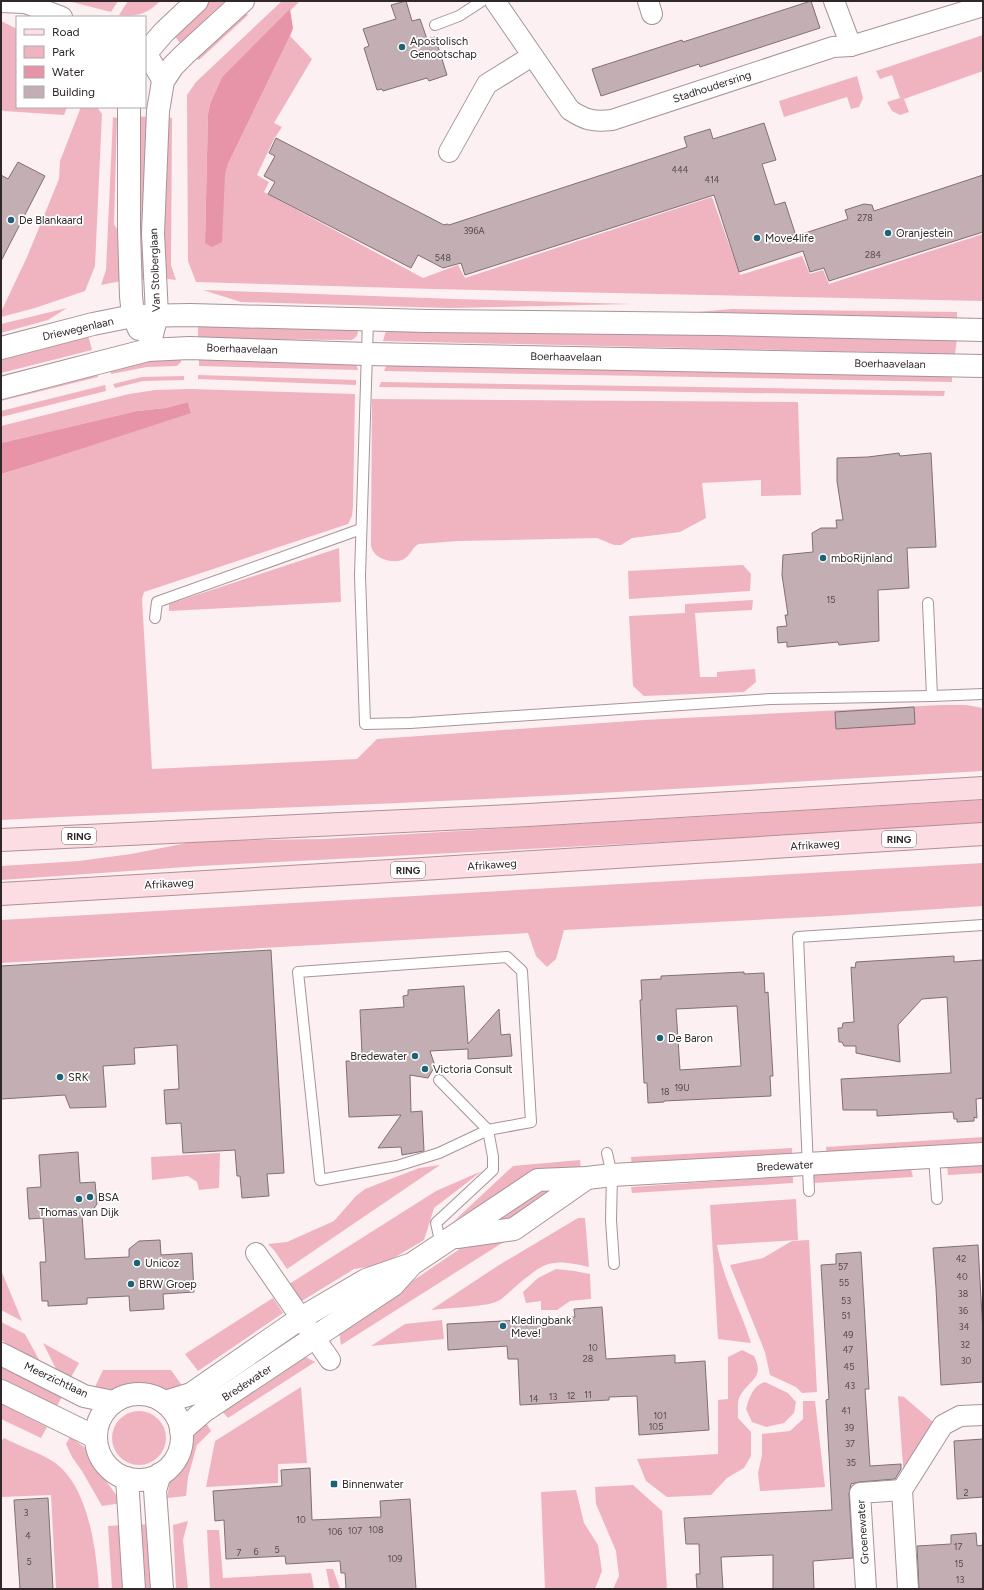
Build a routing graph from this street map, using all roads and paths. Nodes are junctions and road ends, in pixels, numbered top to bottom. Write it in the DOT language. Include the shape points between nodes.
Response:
graph roads {
  1 [pos="197,1"];
  2 [pos="243,1"];
  3 [pos="482,1"];
  4 [pos="495,1"];
  5 [pos="834,1"];
  6 [pos="2,3"];
  7 [pos="983,6"];
  8 [pos="59,16"];
  9 [pos="16,17"];
  10 [pos="435,25"];
  11 [pos="851,46"];
  12 [pos="146,51"];
  13 [pos="146,55"];
  14 [pos="532,56"];
  15 [pos="154,81"];
  16 [pos="129,108"];
  17 [pos="449,152"];
  18 [pos="157,315"];
  19 [pos="132,316"];
  20 [pos="368,320"];
  21 [pos="983,330"];
  22 [pos="1,348"];
  23 [pos="148,350"];
  24 [pos="367,354"];
  25 [pos="983,366"];
  26 [pos="1,388"];
  27 [pos="361,529"];
  28 [pos="928,603"];
  29 [pos="155,618"];
  30 [pos="983,694"];
  31 [pos="932,696"];
  32 [pos="983,788"];
  33 [pos="983,834"];
  34 [pos="1,840"];
  35 [pos="1,894"];
  36 [pos="983,926"];
  37 [pos="439,1080"];
  38 [pos="488,1130"];
  39 [pos="607,1153"];
  40 [pos="983,1154"];
  41 [pos="934,1156"];
  42 [pos="808,1164"];
  43 [pos="612,1176"];
  44 [pos="810,1191"];
  45 [pos="937,1198"];
  46 [pos="445,1242"];
  47 [pos="256,1253"];
  48 [pos="412,1264"];
  49 [pos="614,1264"];
  50 [pos="301,1318"];
  51 [pos="314,1338"];
  52 [pos="1,1354"];
  53 [pos="330,1360"];
  54 [pos="1,1391"];
  55 [pos="113,1402"];
  56 [pos="166,1402"];
  57 [pos="983,1415"];
  58 [pos="182,1431"];
  59 [pos="95,1437"];
  60 [pos="160,1474"];
  61 [pos="127,1478"];
  62 [pos="902,1490"];
  63 [pos="134,1589"];
  64 [pos="162,1589"];
  65 [pos="866,1589"];
  66 [pos="908,1589"];
  1 -- 12 [label="street"];
  2 -- 15 [label="street, Van Stolberglaan"];
  3 -- 10 [label="lane" via="459,16"];
  4 -- 14 [label="street, Stadhoudersring"];
  5 -- 11 [label="street"];
  6 -- 8 [label="street" via="25,3"];
  6 -- 9 [label="street"];
  7 -- 11 [label="street, Stadhoudersring"];
  11 -- 14 [label="street, Stadhoudersring" via="833,47 612,120 597,122 583,118 570,110"];
  13 -- 15 [label="street"];
  14 -- 17 [label="street" via="487,84"];
  15 -- 18 [label="street, Van Stolberglaan" via="158,112 153,232"];
  16 -- 19 [label="street"];
  18 -- 19 [label="street, Driewegenlaan"];
  18 -- 20 [label="street"];
  18 -- 23 [label="street, Van Stolberglaan"];
  19 -- 22 [label="street, Driewegenlaan"];
  19 -- 23 [label="street"];
  20 -- 21 [label="street"];
  20 -- 24 [label="lane"];
  23 -- 24 [label="street, Boerhaavelaan" via="190,348"];
  23 -- 26 [label="street"];
  24 -- 25 [label="street, Boerhaavelaan"];
  24 -- 27 [label="lane"];
  27 -- 29 [label="lane" via="157,602"];
  27 -- 31 [label="lane" via="365,724 771,699"];
  28 -- 31 [label="lane"];
  30 -- 31 [label="lane"];
  32 -- 34 [label="main road, RING" via="529,815"];
  33 -- 35 [label="main road, Afrikaweg / RING"];
  36 -- 42 [label="lane" via="798,937"];
  37 -- 38 [label="lane"];
  38 -- 38 [label="lane" via="531,1122 522,971 508,957 298,972 320,1180 397,1166 440,1153"];
  38 -- 46 [label="lane" via="493,1170 436,1223"];
  39 -- 43 [label="lane"];
  40 -- 41 [label="street, Bredewater"];
  41 -- 42 [label="street, Bredewater"];
  41 -- 45 [label="lane"];
  42 -- 43 [label="street, Bredewater"];
  42 -- 44 [label="lane"];
  43 -- 46 [label="street, Bredewater" via="587,1178 514,1229"];
  43 -- 49 [label="lane"];
  46 -- 48 [label="street, Bredewater"];
  47 -- 50 [label="street"];
  48 -- 50 [label="street, Bredewater" via="366,1280"];
  48 -- 51 [label="street, Bredewater" via="393,1285"];
  50 -- 51 [label="street"];
  50 -- 56 [label="street, Bredewater" via="192,1394"];
  51 -- 53 [label="street"];
  51 -- 58 [label="street, Bredewater" via="204,1411"];
  52 -- 55 [label="street, Meerzichtlaan" via="84,1396"];
  54 -- 59 [label="street"];
  55 -- 56 [label="street" via="128,1395 145,1394"];
  55 -- 59 [label="street" via="103,1412"];
  56 -- 58 [label="street" via="176,1415"];
  57 -- 62 [label="street" via="960,1416 943,1425"];
  58 -- 60 [label="street" via="182,1444 178,1456"];
  59 -- 61 [label="street" via="104,1463 115,1473"];
  60 -- 61 [label="street" via="144,1480"];
  60 -- 64 [label="street" via="155,1490"];
  61 -- 63 [label="street"];
  62 -- 65 [label="street, Groenewater" via="860,1493"];
  62 -- 66 [label="street"];
}
